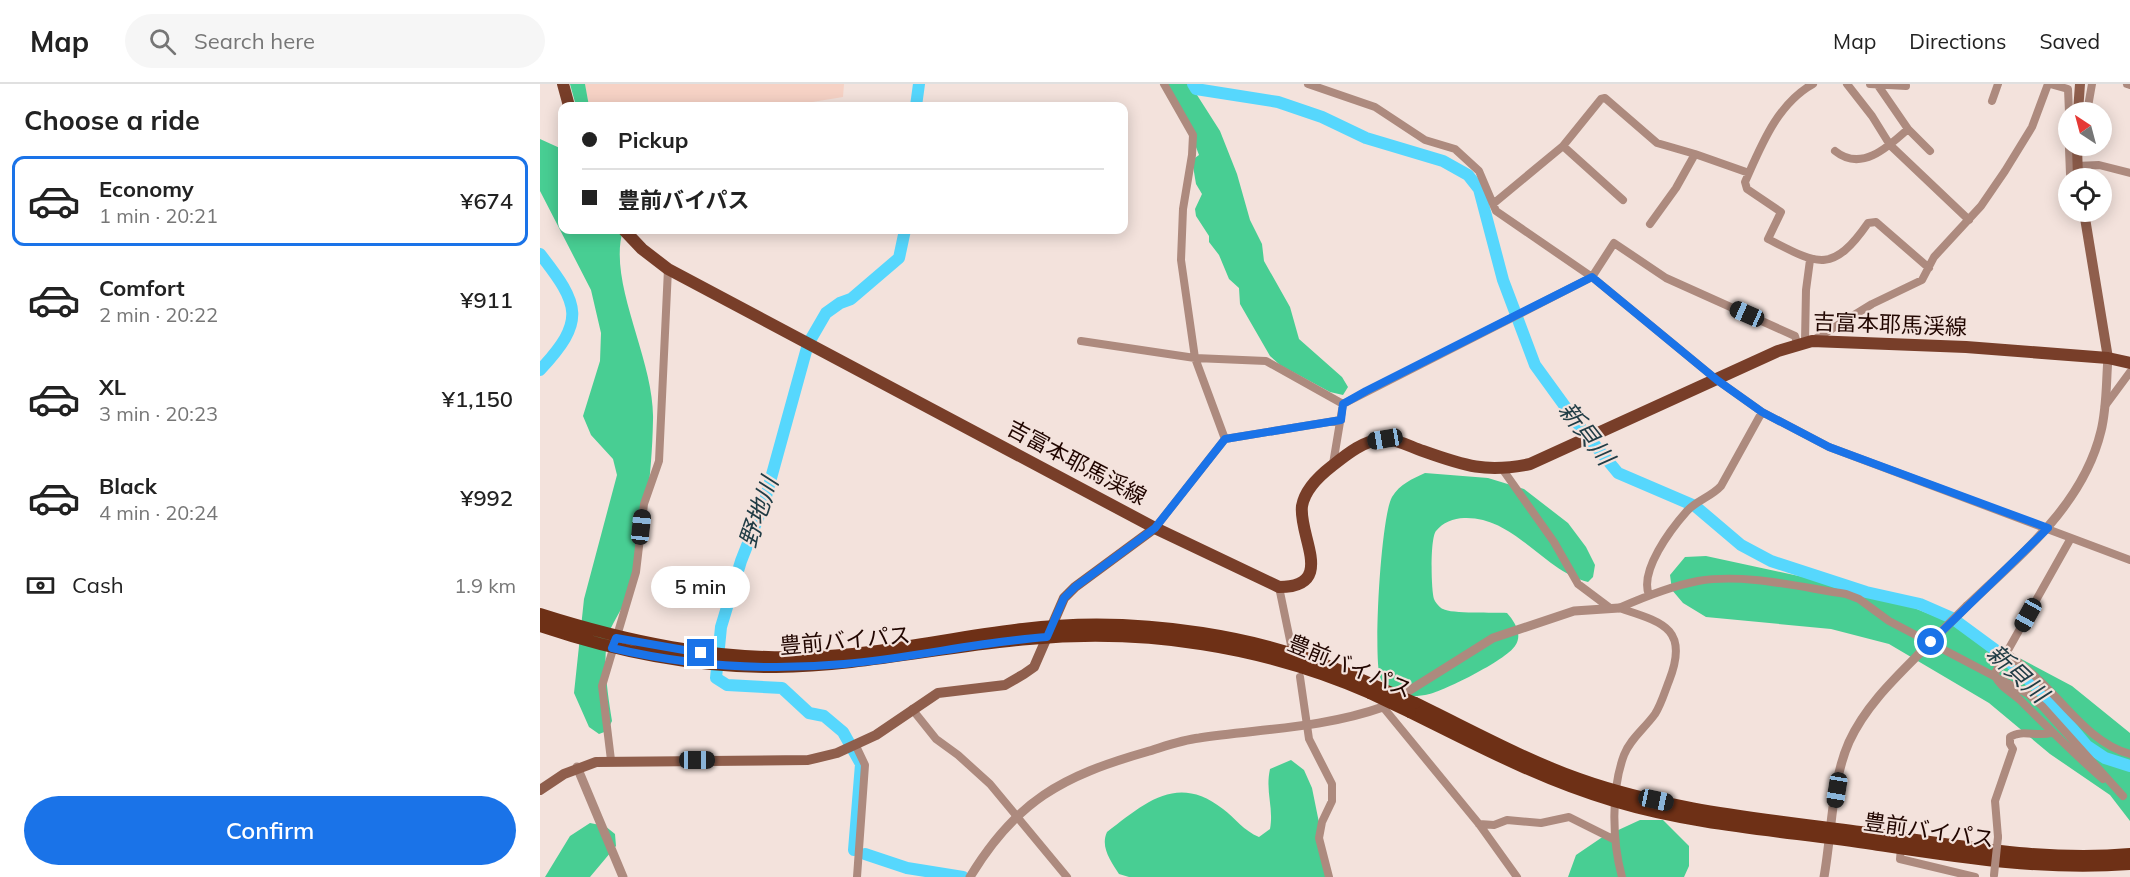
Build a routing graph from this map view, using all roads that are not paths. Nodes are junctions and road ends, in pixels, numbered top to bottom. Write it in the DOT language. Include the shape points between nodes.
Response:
graph roads {
  1 [pos="563,84"];
  2 [pos="1164,84"];
  3 [pos="1308,84"];
  4 [pos="1813,84"];
  5 [pos="1870,84"];
  6 [pos="1876,84"];
  7 [pos="1998,84"];
  8 [pos="2049,84"];
  9 [pos="2080,84"];
  10 [pos="2092,84"];
  11 [pos="1850,85"];
  12 [pos="1906,86"];
  13 [pos="1992,101"];
  14 [pos="568,102"];
  15 [pos="2069,102"];
  16 [pos="2079,102"];
  17 [pos="2089,102"];
  18 [pos="1908,129"];
  19 [pos="1890,145"];
  20 [pos="1563,146"];
  21 [pos="1929,151"];
  22 [pos="1835,152"];
  23 [pos="1695,154"];
  24 [pos="2091,168"];
  25 [pos="2111,168"];
  26 [pos="2112,168"];
  27 [pos="1749,173"];
  28 [pos="2130,173"];
  29 [pos="1623,200"];
  30 [pos="1493,204"];
  31 [pos="1969,220"];
  32 [pos="2086,222"];
  33 [pos="1650,224"];
  34 [pos="628,234"];
  35 [pos="1810,260"];
  36 [pos="1929,268"];
  37 [pos="668,269"];
  38 [pos="1592,277"];
  39 [pos="1081,341"];
  40 [pos="1805,342"];
  41 [pos="1195,358"];
  42 [pos="2108,358"];
  43 [pos="2130,363"];
  44 [pos="2130,372"];
  45 [pos="1717,380"];
  46 [pos="1343,404"];
  47 [pos="2105,406"];
  48 [pos="1762,412"];
  49 [pos="1341,420"];
  50 [pos="1225,439"];
  51 [pos="1333,465"];
  52 [pos="1503,470"];
  53 [pos="1155,528"];
  54 [pos="2048,528"];
  55 [pos="2071,538"];
  56 [pos="2130,560"];
  57 [pos="1279,587"];
  58 [pos="1649,595"];
  59 [pos="1614,608"];
  60 [pos="540,614"];
  61 [pos="540,626"];
  62 [pos="1049,632"];
  63 [pos="614,643"];
  64 [pos="1292,645"];
  65 [pos="2007,653"];
  66 [pos="1994,675"];
  67 [pos="1300,677"];
  68 [pos="1383,707"];
  69 [pos="912,709"];
  70 [pos="1307,725"];
  71 [pos="2051,733"];
  72 [pos="856,746"];
  73 [pos="2130,754"];
  74 [pos="611,760"];
  75 [pos="577,767"];
  76 [pos="540,790"];
  77 [pos="1616,796"];
  78 [pos="2123,796"];
  79 [pos="2130,803"];
  80 [pos="1015,816"];
  81 [pos="1479,824"];
  82 [pos="1831,833"];
  83 [pos="1615,840"];
  84 [pos="1901,848"];
  85 [pos="2130,854"];
  86 [pos="2130,864"];
  87 [pos="1994,876"];
  88 [pos="623,877"];
  89 [pos="857,877"];
  90 [pos="970,877"];
  91 [pos="1067,877"];
  92 [pos="1329,877"];
  93 [pos="1517,877"];
  94 [pos="1622,877"];
  95 [pos="1824,877"];
  96 [pos="1975,877"];
  1 -- 14 [label="main road"];
  2 -- 41 [label="street" via="1194,142 1183,209 1181,260"];
  3 -- 30 [label="street" via="1375,107 1425,140 1455,149 1479,171"];
  4 -- 27 [label="street" via="1800,91 1770,127"];
  5 -- 6 [label="street"];
  6 -- 12 [label="street"];
  6 -- 18 [label="street"];
  7 -- 13 [label="street"];
  8 -- 15 [label="street" via="2068,89"];
  8 -- 31 [label="street" via="2032,127"];
  9 -- 16 [label="main road"];
  10 -- 17 [label="street"];
  11 -- 19 [label="street"];
  18 -- 19 [label="street"];
  18 -- 21 [label="street"];
  19 -- 22 [label="street" via="1860,160 1849,161"];
  19 -- 31 [label="street"];
  20 -- 23 [label="street" via="1605,98 1657,143"];
  20 -- 29 [label="street"];
  20 -- 30 [label="street"];
  23 -- 27 [label="street"];
  23 -- 33 [label="street"];
  24 -- 25 [label="street"];
  26 -- 28 [label="street"];
  27 -- 35 [label="street" via="1747,189 1781,212 1768,239"];
  30 -- 38 [label="street" via="1496,211"];
  31 -- 36 [label="street" via="1934,257"];
  32 -- 42 [label="main road"];
  34 -- 37 [label="main road, 吉富本耶馬渓線"];
  35 -- 36 [label="street" via="1840,256 1868,223 1876,222"];
  35 -- 40 [label="street"];
  36 -- 40 [label="street" via="1922,280"];
  37 -- 53 [label="main road, 吉富本耶馬渓線"];
  37 -- 63 [label="street" via="659,461 644,504 636,572"];
  38 -- 40 [label="street" via="1614,243 1666,278"];
  38 -- 45 [label="street"];
  38 -- 46 [label="street"];
  39 -- 41 [label="street"];
  40 -- 42 [label="main road, 吉富本耶馬渓線" via="1966,347"];
  40 -- 45 [label="main road, 吉富本耶馬渓線"];
  41 -- 46 [label="street" via="1266,361"];
  41 -- 50 [label="street"];
  42 -- 43 [label="main road, 吉富本耶馬渓線"];
  42 -- 47 [label="street"];
  44 -- 47 [label="street"];
  45 -- 48 [label="street"];
  45 -- 52 [label="main road, 吉富本耶馬渓線" via="1530,464"];
  46 -- 49 [label="street"];
  47 -- 54 [label="street" via="2094,451 2072,496"];
  48 -- 54 [label="street" via="1829,447"];
  48 -- 58 [label="street" via="1721,486 1688,509 1658,550 1646,580"];
  49 -- 50 [label="street"];
  49 -- 51 [label="street"];
  50 -- 53 [label="street"];
  51 -- 52 [label="main road, 吉富本耶馬渓線" via="1358,447 1385,439 1462,465"];
  51 -- 57 [label="main road, 吉富本耶馬渓線" via="1306,493 1302,505 1302,522 1313,562 1310,575 1290,587"];
  52 -- 59 [label="street" via="1554,542 1578,585"];
  53 -- 57 [label="main road, 吉富本耶馬渓線"];
  53 -- 62 [label="main road" via="1075,587 1064,598"];
  54 -- 55 [label="street"];
  54 -- 82 [label="street, bridge" via="1882,691 1849,742 1840,771"];
  55 -- 56 [label="street"];
  55 -- 65 [label="street"];
  57 -- 64 [label="street"];
  58 -- 59 [label="street"];
  58 -- 66 [label="street" via="1698,581 1728,579 1845,594"];
  59 -- 68 [label="street" via="1574,611 1493,638"];
  59 -- 77 [label="street" via="1660,622 1676,638 1677,654 1656,713 1625,753"];
  60 -- 63 [label="highway, 豊前バイパス"];
  61 -- 63 [label="highway, 豊前バイパス"];
  62 -- 63 [label="highway, 豊前バイパス" via="808,657 725,656"];
  62 -- 69 [label="main road" via="1034,666 1005,685 938,693"];
  62 -- 77 [label="highway, 豊前バイパス, bridge" via="1138,627 1222,637 1323,664 1412,708"];
  63 -- 74 [label="street" via="602,686"];
  65 -- 66 [label="street"];
  65 -- 73 [label="street" via="2106,744"];
  66 -- 71 [label="street"];
  66 -- 78 [label="street" via="2043,706"];
  67 -- 70 [label="street"];
  68 -- 70 [label="street"];
  68 -- 81 [label="street"];
  69 -- 72 [label="main road"];
  69 -- 80 [label="street" via="936,739 990,784"];
  70 -- 80 [label="street" via="1195,738 1125,758 1078,774"];
  70 -- 92 [label="street" via="1309,739 1332,784 1332,801 1319,838"];
  71 -- 78 [label="street"];
  71 -- 87 [label="street, bridge" via="2017,733 2010,737 2013,749 1995,801 1998,837"];
  72 -- 74 [label="main road" via="808,760"];
  72 -- 89 [label="street" via="865,765"];
  74 -- 75 [label="main road"];
  75 -- 76 [label="main road"];
  75 -- 88 [label="street"];
  77 -- 82 [label="highway, 豊前バイパス"];
  77 -- 83 [label="street"];
  78 -- 79 [label="street"];
  80 -- 90 [label="street" via="989,845"];
  80 -- 91 [label="street"];
  81 -- 83 [label="street" via="1494,825 1507,820 1541,823 1569,817"];
  81 -- 93 [label="street"];
  82 -- 84 [label="highway, 豊前バイパス"];
  82 -- 85 [label="highway, 豊前バイパス" via="2016,853"];
  82 -- 95 [label="street"];
  83 -- 94 [label="street"];
  84 -- 86 [label="highway, 豊前バイパス" via="2044,865"];
  84 -- 96 [label="street" via="1900,859"];
}
